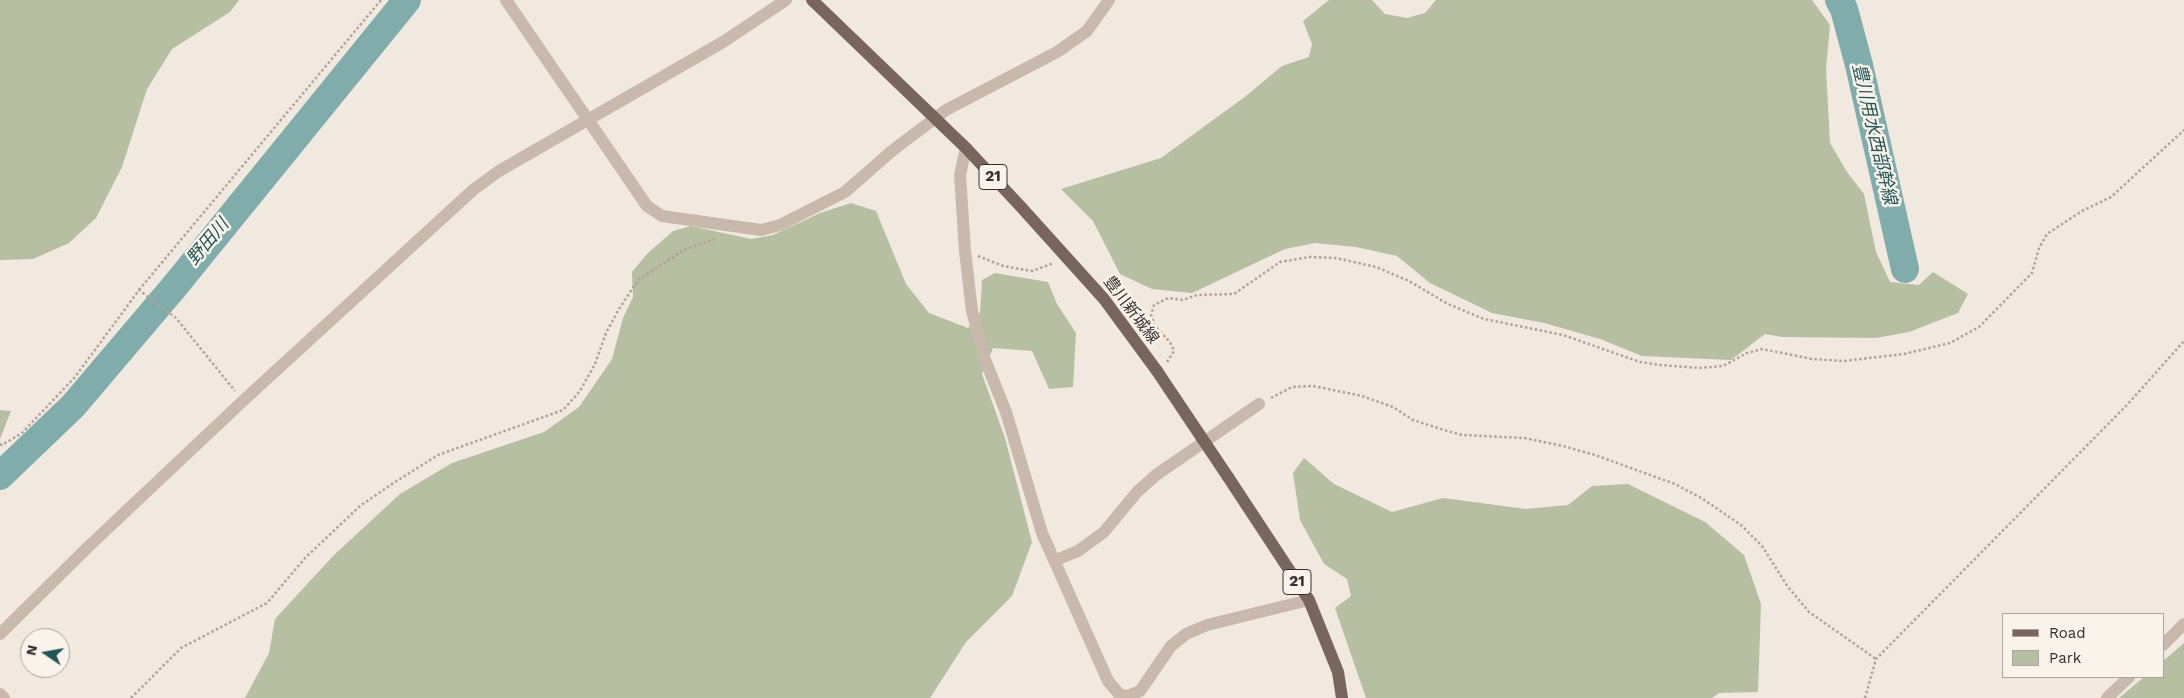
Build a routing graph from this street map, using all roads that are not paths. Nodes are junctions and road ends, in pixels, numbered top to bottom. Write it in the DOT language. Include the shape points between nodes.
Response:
graph roads {
  1 [pos="506,0"];
  2 [pos="786,0"];
  3 [pos="812,0"];
  4 [pos="1109,0"];
  5 [pos="933,119"];
  6 [pos="587,122"];
  7 [pos="966,148"];
  8 [pos="1259,404"];
  9 [pos="1056,560"];
  10 [pos="1309,600"];
  11 [pos="2184,624"];
  12 [pos="0,634"];
  13 [pos="2164,644"];
  14 [pos="2128,678"];
  15 [pos="0,694"];
  16 [pos="1127,697"];
  17 [pos="4,698"];
  18 [pos="1342,698"];
  19 [pos="2107,698"];
  1 -- 6 [label="street"];
  2 -- 6 [label="street" via="724,42"];
  3 -- 5 [label="main road, 豊川新城線 / 21"];
  4 -- 5 [label="street" via="1087,31 1057,52"];
  5 -- 6 [label="street" via="838,196 780,225 761,230 662,216 647,206"];
  5 -- 7 [label="main road, 豊川新城線 / 21"];
  6 -- 12 [label="street" via="499,171 473,190 245,399"];
  7 -- 9 [label="street" via="960,175 972,311 1042,533"];
  7 -- 10 [label="main road, 豊川新城線 / 21, bridge" via="1104,300 1156,371"];
  8 -- 9 [label="street" via="1156,475 1137,492 1104,532 1078,551"];
  9 -- 16 [label="street" via="1108,681 1119,694"];
  10 -- 16 [label="street" via="1207,625 1186,634 1171,646 1140,691"];
  10 -- 18 [label="main road, 豊川新城線 / 21" via="1338,672"];
  11 -- 13 [label="street"];
  14 -- 19 [label="street"];
  15 -- 17 [label="street"];
}
